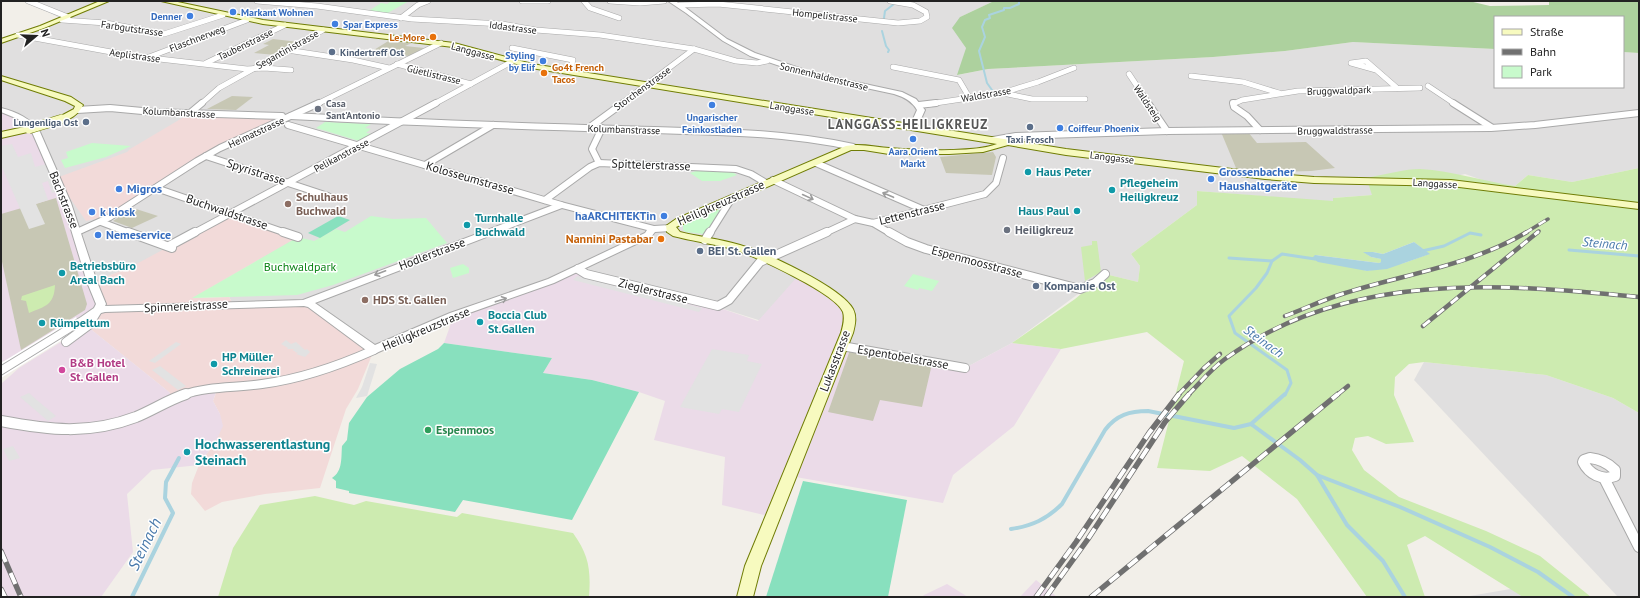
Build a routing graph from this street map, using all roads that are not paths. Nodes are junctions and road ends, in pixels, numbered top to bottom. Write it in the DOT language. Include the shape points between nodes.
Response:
graph roads {
  1 [pos="28,1"];
  2 [pos="106,1"];
  3 [pos="164,1"];
  4 [pos="257,1"];
  5 [pos="428,1"];
  6 [pos="522,1"];
  7 [pos="548,1"];
  8 [pos="584,1"];
  9 [pos="610,1"];
  10 [pos="664,1"];
  11 [pos="671,1"];
  12 [pos="890,1"];
  13 [pos="679,5"];
  14 [pos="223,14"];
  15 [pos="65,18"];
  16 [pos="401,18"];
  17 [pos="619,18"];
  18 [pos="247,20"];
  19 [pos="285,26"];
  20 [pos="323,30"];
  21 [pos="18,35"];
  22 [pos="1,41"];
  23 [pos="441,43"];
  24 [pos="512,48"];
  25 [pos="694,49"];
  26 [pos="287,50"];
  27 [pos="148,57"];
  28 [pos="767,61"];
  29 [pos="512,62"];
  30 [pos="206,64"];
  31 [pos="397,64"];
  32 [pos="893,67"];
  33 [pos="389,68"];
  34 [pos="1074,68"];
  35 [pos="252,69"];
  36 [pos="291,70"];
  37 [pos="1376,70"];
  38 [pos="561,71"];
  39 [pos="1129,74"];
  40 [pos="1191,76"];
  41 [pos="1,78"];
  42 [pos="472,84"];
  43 [pos="647,85"];
  44 [pos="1428,86"];
  45 [pos="1397,88"];
  46 [pos="1420,88"];
  47 [pos="1002,93"];
  48 [pos="1280,93"];
  49 [pos="969,97"];
  50 [pos="1085,99"];
  51 [pos="919,105"];
  52 [pos="1,110"];
  53 [pos="77,110"];
  54 [pos="190,113"];
  55 [pos="1639,113"];
  56 [pos="282,116"];
  57 [pos="291,116"];
  58 [pos="402,121"];
  59 [pos="493,124"];
  60 [pos="288,125"];
  61 [pos="590,128"];
  62 [pos="602,128"];
  63 [pos="913,128"];
  64 [pos="1492,128"];
  65 [pos="1260,130"];
  66 [pos="1167,131"];
  67 [pos="944,133"];
  68 [pos="1,135"];
  69 [pos="1030,136"];
  70 [pos="993,140"];
  71 [pos="1006,143"];
  72 [pos="358,146"];
  73 [pos="853,147"];
  74 [pos="964,150"];
  75 [pos="954,151"];
  76 [pos="206,156"];
  77 [pos="1003,158"];
  78 [pos="816,162"];
  79 [pos="599,163"];
  80 [pos="425,165"];
  81 [pos="770,182"];
  82 [pos="289,183"];
  83 [pos="156,188"];
  84 [pos="328,196"];
  85 [pos="732,198"];
  86 [pos="545,200"];
  87 [pos="561,205"];
  88 [pos="1639,206"];
  89 [pos="924,210"];
  90 [pos="231,213"];
  91 [pos="855,219"];
  92 [pos="101,222"];
  93 [pos="873,224"];
  94 [pos="670,228"];
  95 [pos="652,229"];
  96 [pos="77,232"];
  97 [pos="298,237"];
  98 [pos="705,240"];
  99 [pos="765,258"];
  100 [pos="578,269"];
  101 [pos="1105,274"];
  102 [pos="304,303"];
  103 [pos="98,310"];
  104 [pos="66,342"];
  105 [pos="842,346"];
  106 [pos="374,350"];
  107 [pos="965,368"];
  108 [pos="1,371"];
  109 [pos="1,421"];
  110 [pos="1604,478"];
  111 [pos="1639,547"];
  112 [pos="745,597"];
  1 -- 15 [label="street, Farbgutstrasse"];
  2 -- 15 [label="main road"];
  3 -- 14 [label="main road, Langgasse"];
  4 -- 16 [label="street, Iddastrasse"];
  5 -- 16 [label="street"];
  6 -- 7 [label="street"];
  8 -- 17 [label="street" via="590,8"];
  9 -- 10 [label="street"];
  11 -- 13 [label="street, Sonnenhaldenstrasse"];
  12 -- 13 [label="street, Hompelistrasse" via="918,7 926,12 926,17 920,21 898,23 718,4"];
  13 -- 28 [label="street, Sonnenhaldenstrasse" via="732,45"];
  14 -- 15 [label="street, Farbgutstrasse" via="164,34"];
  14 -- 18 [label="main road, Langgasse"];
  15 -- 21 [label="main road"];
  16 -- 25 [label="street, Iddastrasse" via="502,24"];
  18 -- 19 [label="main road, Langgasse"];
  18 -- 27 [label="street, Flaschnerweg"];
  19 -- 20 [label="main road, Langgasse"];
  19 -- 30 [label="street, Taubenstrasse"];
  20 -- 23 [label="main road, Langgasse"];
  20 -- 26 [label="street, Segantinistrasse"];
  21 -- 22 [label="main road"];
  21 -- 27 [label="street, Aeplistrasse"];
  23 -- 29 [label="main road, Langgasse" via="461,46"];
  23 -- 31 [label="street, Heimatstrasse"];
  24 -- 38 [label="street" via="573,60 572,64"];
  25 -- 28 [label="street, Iddastrasse" via="736,61"];
  25 -- 43 [label="street, Storchenstrasse"];
  26 -- 33 [label="street"];
  26 -- 35 [label="street, Segantinistrasse"];
  27 -- 30 [label="street, Aeplistrasse"];
  28 -- 51 [label="street, Sonnenhaldenstrasse" via="804,73 900,94"];
  29 -- 38 [label="main road, Langgasse"];
  29 -- 42 [label="street, Pelikanstrasse"];
  30 -- 35 [label="street, Aeplistrasse"];
  31 -- 33 [label="street, Heimatstrasse"];
  31 -- 42 [label="street, Güetlistrasse"];
  32 -- 49 [label="street" via="959,80"];
  33 -- 57 [label="street, Heimatstrasse"];
  34 -- 47 [label="street, Waldstrasse"];
  35 -- 36 [label="street, Segantinistrasse"];
  35 -- 54 [label="street, Segantinistrasse" via="219,88"];
  37 -- 45 [label="street, Bruggwaldpark"];
  38 -- 43 [label="main road, Langgasse"];
  39 -- 66 [label="street, Waldsteig"];
  40 -- 48 [label="street, Bruggwaldpark" via="1243,82"];
  41 -- 53 [label="main road" via="75,102 79,106"];
  42 -- 58 [label="street, Pelikanstrasse"];
  43 -- 61 [label="street, Storchenstrasse"];
  43 -- 63 [label="main road, Langgasse"];
  44 -- 64 [label="street"];
  45 -- 46 [label="street, Bruggwaldpark"];
  45 -- 48 [label="street, Bruggwaldpark"];
  47 -- 49 [label="street, Waldstrasse"];
  47 -- 50 [label="street" via="1032,99"];
  48 -- 65 [label="street, Bruggwaldpark" via="1233,103 1234,107"];
  49 -- 51 [label="street, Waldstrasse"];
  51 -- 63 [label="street" via="921,112"];
  52 -- 96 [label="street, Bachstrasse" via="20,117 33,128 64,195"];
  53 -- 54 [label="street, Kolumbanstrasse" via="110,108"];
  53 -- 68 [label="main road, bridge" via="37,127"];
  54 -- 56 [label="street, Kolumbanstrasse"];
  55 -- 64 [label="street, Bruggwaldstrasse"];
  57 -- 58 [label="street, Kolumbanstrasse"];
  57 -- 76 [label="street, Heimatstrasse"];
  58 -- 59 [label="street, Kolumbanstrasse"];
  58 -- 72 [label="street, Pelikanstrasse"];
  59 -- 61 [label="street, Kolumbanstrasse"];
  59 -- 80 [label="street"];
  60 -- 72 [label="street, Kolosseumstrasse"];
  61 -- 62 [label="street, Kolumbanstrasse"];
  62 -- 73 [label="street, Kolumbanstrasse" via="766,134"];
  62 -- 79 [label="street" via="592,149"];
  63 -- 67 [label="main road, Langgasse"];
  64 -- 65 [label="street, Bruggwaldstrasse"];
  65 -- 66 [label="street, Bruggwaldstrasse"];
  66 -- 69 [label="street, Bruggwaldstrasse"];
  67 -- 70 [label="main road, Langgasse"];
  67 -- 75 [label="main road" via="960,144"];
  69 -- 70 [label="street, Bruggwaldstrasse" via="1005,136"];
  69 -- 71 [label="street, Bruggwaldstrasse"];
  70 -- 71 [label="main road, Langgasse"];
  70 -- 74 [label="main road, Kolumbanstrasse" via="986,145"];
  71 -- 74 [label="main road, Kolumbanstrasse" via="995,148"];
  71 -- 88 [label="main road, Langgasse" via="1265,176 1314,180 1445,183"];
  72 -- 80 [label="street, Kolosseumstrasse"];
  72 -- 82 [label="street, Pelikanstrasse"];
  73 -- 75 [label="main road, Kolumbanstrasse" via="914,152"];
  73 -- 78 [label="main road, Heiligkreuzstrasse"];
  74 -- 75 [label="main road, Kolumbanstrasse"];
  76 -- 82 [label="street, Spyristrasse"];
  76 -- 83 [label="street, Heimatstrasse"];
  77 -- 89 [label="street, Lettenstrasse" via="997,182 989,191 980,196"];
  78 -- 81 [label="main road, Heiligkreuzstrasse"];
  89 -- 78 [label="street, one-way"];
  79 -- 81 [label="street, Spittelerstrasse" via="736,169"];
  79 -- 86 [label="street, Spittelerstrasse"];
  80 -- 86 [label="street, Kolosseumstrasse"];
  81 -- 85 [label="main road, Heiligkreuzstrasse"];
  81 -- 91 [label="street, one-way"];
  82 -- 84 [label="street, Spyristrasse"];
  82 -- 90 [label="street, Pelikanstrasse"];
  83 -- 90 [label="street, Buchwaldstrasse"];
  83 -- 92 [label="street, Heimatstrasse"];
  85 -- 94 [label="main road, Heiligkreuzstrasse" via="679,221"];
  85 -- 98 [label="street"];
  86 -- 87 [label="street, Kolosseumstrasse"];
  87 -- 95 [label="street, Kolosseumstrasse"];
  87 -- 102 [label="street, Hodlerstrasse, one-way"];
  89 -- 93 [label="street, Lettenstrasse"];
  90 -- 92 [label="street, Pelikanstrasse" via="170,247"];
  90 -- 97 [label="street, Buchwaldstrasse"];
  91 -- 93 [label="street, Lettenstrasse"];
  91 -- 99 [label="street"];
  92 -- 96 [label="street, Heimatstrasse"];
  93 -- 101 [label="street, Espenmoosstrasse" via="926,249 1080,289 1095,283"];
  94 -- 95 [label="street, Heiligkreuzstrasse"];
  94 -- 98 [label="main road, Lukasstrasse" via="677,234"];
  95 -- 100 [label="street, Heiligkreuzstrasse" via="648,235"];
  96 -- 103 [label="street, Bachstrasse" via="101,304"];
  98 -- 99 [label="main road, Lukasstrasse" via="743,249"];
  99 -- 100 [label="street, Zieglerstrasse" via="756,264 729,300 722,305 714,306 586,274"];
  99 -- 105 [label="main road, Lukasstrasse" via="831,294 845,306 849,314 849,324"];
  106 -- 100 [label="street, Heiligkreuzstrasse, one-way" via="454,315 542,285"];
  102 -- 103 [label="street, Spinnereistrasse"];
  102 -- 106 [label="street, Spinnereistrasse" via="312,305"];
  103 -- 104 [label="street" via="88,327"];
  103 -- 108 [label="street"];
  105 -- 107 [label="street, Espentobelstrasse"];
  105 -- 112 [label="main road, Lukasstrasse" via="753,566"];
  106 -- 109 [label="street, Heiligkreuzstrasse" via="330,369 279,381 196,391 134,418 97,428 60,430"];
  110 -- 111 [label="street"];
}
